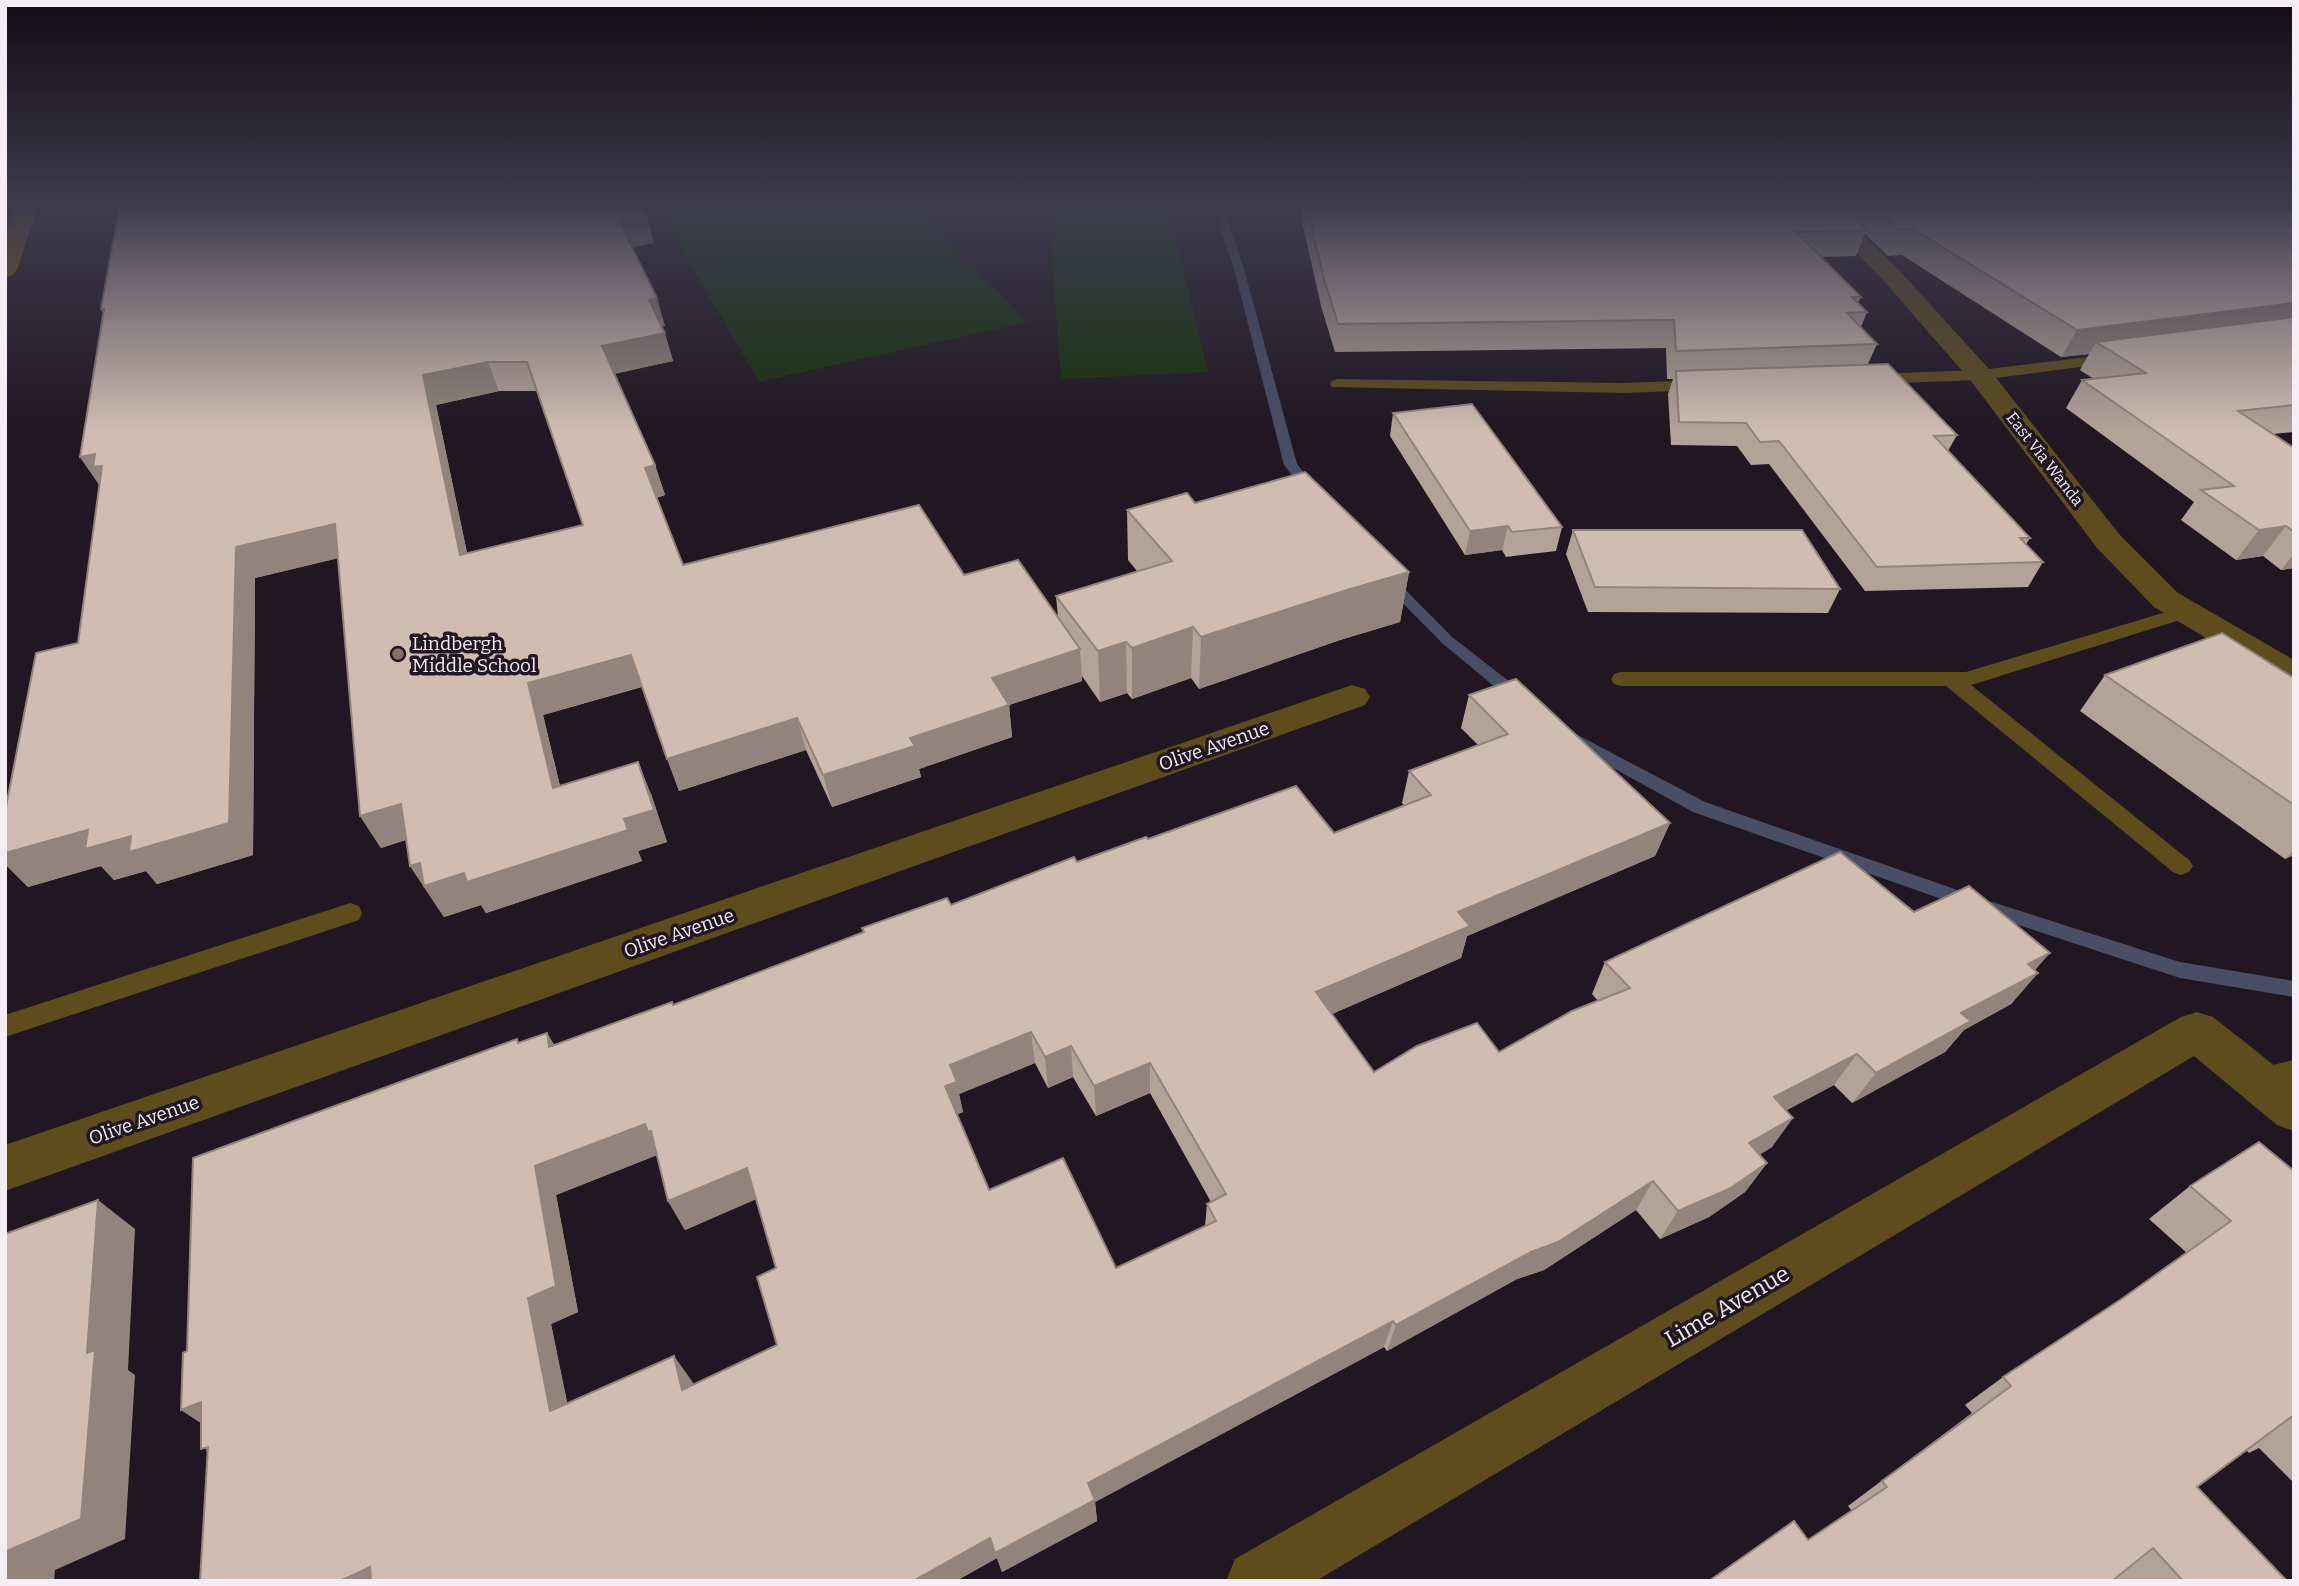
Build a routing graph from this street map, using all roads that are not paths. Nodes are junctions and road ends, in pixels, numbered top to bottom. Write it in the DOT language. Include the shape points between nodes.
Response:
graph roads {
  1 [pos="1898,283"];
  2 [pos="2127,357"];
  3 [pos="1980,375"];
  4 [pos="1857,379"];
  5 [pos="1338,384"];
  6 [pos="1720,384"];
  7 [pos="2186,612"];
  8 [pos="2289,668"];
  9 [pos="1621,679"];
  10 [pos="1951,679"];
  11 [pos="1352,697"];
  12 [pos="2181,866"];
  13 [pos="350,913"];
  14 [pos="5,1026"];
  15 [pos="2275,1076"];
  16 [pos="2294,1110"];
  17 [pos="5,1168"];
  18 [pos="1257,1581"];
  1 -- 3 [label="street, East Via Wanda"];
  2 -- 3 [label="lane"];
  3 -- 4 [label="lane"];
  3 -- 7 [label="street, East Via Wanda" via="2108,541 2166,600"];
  5 -- 6 [label="lane" via="1624,388"];
  7 -- 8 [label="street, East Via Wanda"];
  7 -- 10 [label="lane" via="1967,679"];
  9 -- 10 [label="lane"];
  10 -- 12 [label="lane"];
  11 -- 17 [label="street, Olive Avenue"];
  13 -- 14 [label="lane"];
  15 -- 16 [label="street"];
  15 -- 18 [label="street, Lime Avenue" via="2197,1031"];
}
